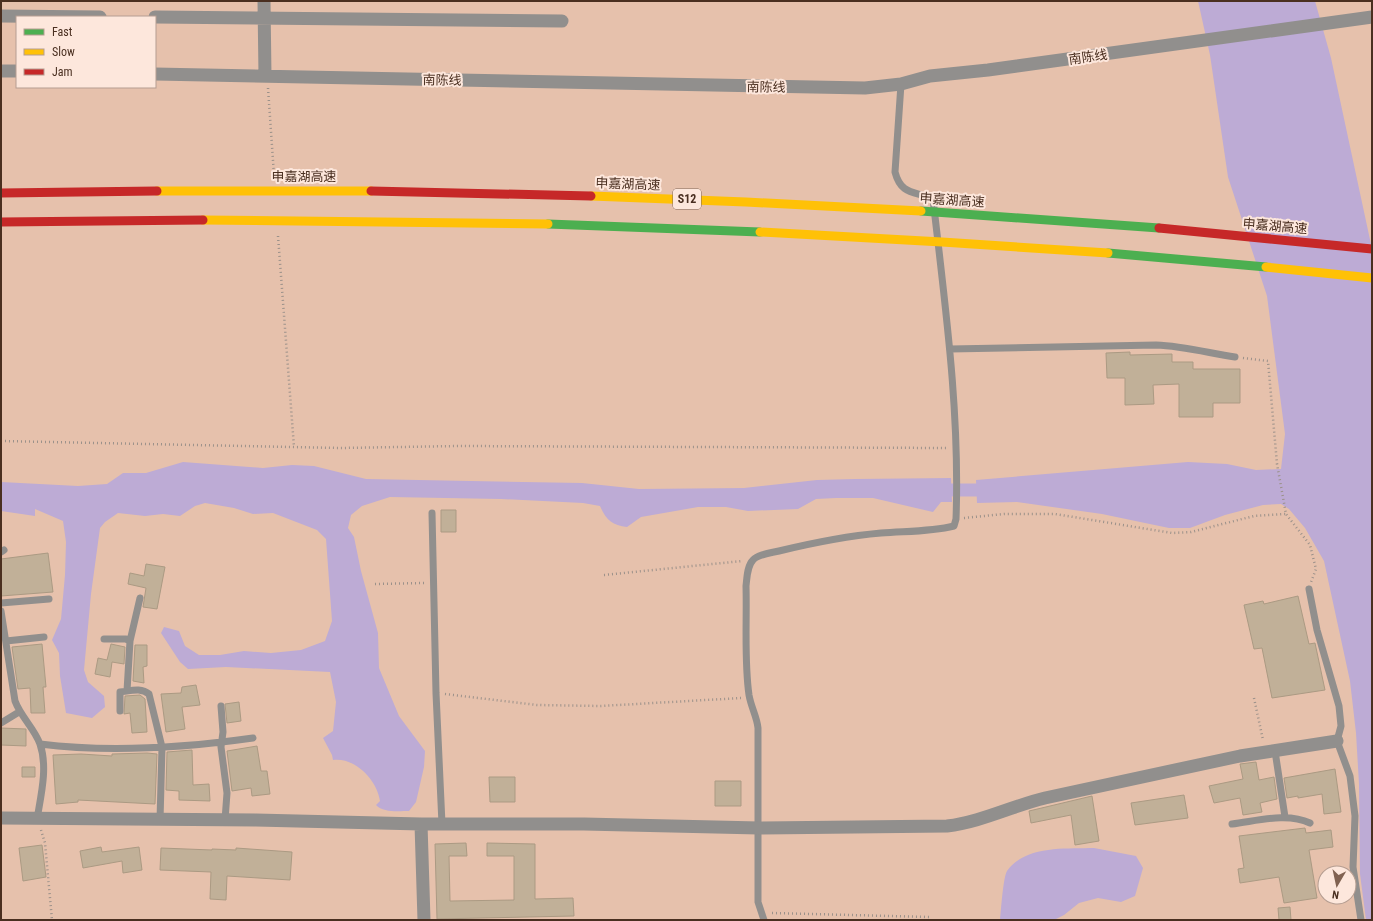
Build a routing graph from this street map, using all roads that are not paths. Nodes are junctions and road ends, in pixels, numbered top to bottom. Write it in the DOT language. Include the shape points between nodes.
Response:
graph roads {
  1 [pos="264,1"];
  2 [pos="1,16"];
  3 [pos="16,16"];
  4 [pos="1372,17"];
  5 [pos="156,18"];
  6 [pos="264,18"];
  7 [pos="562,21"];
  8 [pos="1,71"];
  9 [pos="16,71"];
  10 [pos="156,74"];
  11 [pos="265,76"];
  12 [pos="901,84"];
  13 [pos="1,193"];
  14 [pos="1,222"];
  15 [pos="1372,249"];
  16 [pos="1372,278"];
  17 [pos="950,349"];
  18 [pos="1235,357"];
  19 [pos="432,513"];
  20 [pos="1308,589"];
  21 [pos="140,598"];
  22 [pos="48,599"];
  23 [pos="1,603"];
  24 [pos="1,611"];
  25 [pos="44,637"];
  26 [pos="104,639"];
  27 [pos="6,641"];
  28 [pos="130,641"];
  29 [pos="1,661"];
  30 [pos="9,661"];
  31 [pos="127,691"];
  32 [pos="220,706"];
  33 [pos="19,712"];
  34 [pos="120,712"];
  35 [pos="1,723"];
  36 [pos="253,738"];
  37 [pos="1337,741"];
  38 [pos="222,742"];
  39 [pos="40,744"];
  40 [pos="162,747"];
  41 [pos="1270,752"];
  42 [pos="1285,817"];
  43 [pos="1,818"];
  44 [pos="37,818"];
  45 [pos="160,820"];
  46 [pos="226,820"];
  47 [pos="1310,823"];
  48 [pos="421,824"];
  49 [pos="442,824"];
  50 [pos="1232,824"];
  51 [pos="759,828"];
  52 [pos="1361,916"];
  53 [pos="763,917"];
  54 [pos="424,920"];
  1 -- 6 [label="street"];
  2 -- 3 [label="street"];
  4 -- 12 [label="street, 南陈线" via="930,76"];
  5 -- 6 [label="street"];
  6 -- 7 [label="street"];
  6 -- 11 [label="street"];
  8 -- 9 [label="street"];
  10 -- 11 [label="street, 南陈线"];
  11 -- 12 [label="street, 南陈线" via="774,87 865,88"];
  12 -- 17 [label="lane" via="895,172 897,182 904,190 933,199"];
  13 -- 15 [label="highway, 申嘉湖高速 / S12" via="357,189 690,199 885,208 1232,235"];
  14 -- 16 [label="highway" via="350,219 792,233 1129,255"];
  17 -- 18 [label="lane" via="1156,345"];
  17 -- 51 [label="lane" via="957,476 954,526 881,533 797,547 759,556 753,560 747,574 749,697 757,716 758,728"];
  19 -- 49 [label="lane"];
  20 -- 37 [label="lane" via="1339,706 1341,726"];
  21 -- 28 [label="lane"];
  22 -- 23 [label="lane"];
  24 -- 27 [label="lane"];
  25 -- 27 [label="lane"];
  26 -- 28 [label="lane"];
  27 -- 30 [label="lane"];
  28 -- 31 [label="lane"];
  29 -- 30 [label="lane"];
  30 -- 33 [label="lane"];
  31 -- 34 [label="lane" via="120,692"];
  31 -- 40 [label="lane" via="146,691 149,694"];
  32 -- 38 [label="lane"];
  33 -- 35 [label="lane"];
  33 -- 39 [label="lane" via="30,725"];
  36 -- 38 [label="lane"];
  37 -- 41 [label="street"];
  37 -- 52 [label="lane" via="1350,776 1353,796 1353,867"];
  38 -- 40 [label="lane"];
  38 -- 46 [label="lane" via="227,793"];
  39 -- 40 [label="lane" via="93,749"];
  39 -- 44 [label="lane" via="42,786"];
  40 -- 45 [label="lane"];
  41 -- 42 [label="lane"];
  41 -- 51 [label="street" via="1045,798 1016,805 968,824"];
  42 -- 47 [label="lane"];
  42 -- 50 [label="lane"];
  43 -- 44 [label="street"];
  44 -- 45 [label="street"];
  45 -- 46 [label="street"];
  46 -- 48 [label="street"];
  48 -- 49 [label="street"];
  48 -- 54 [label="street"];
  49 -- 51 [label="street"];
  51 -- 53 [label="lane" via="758,896"];
}
